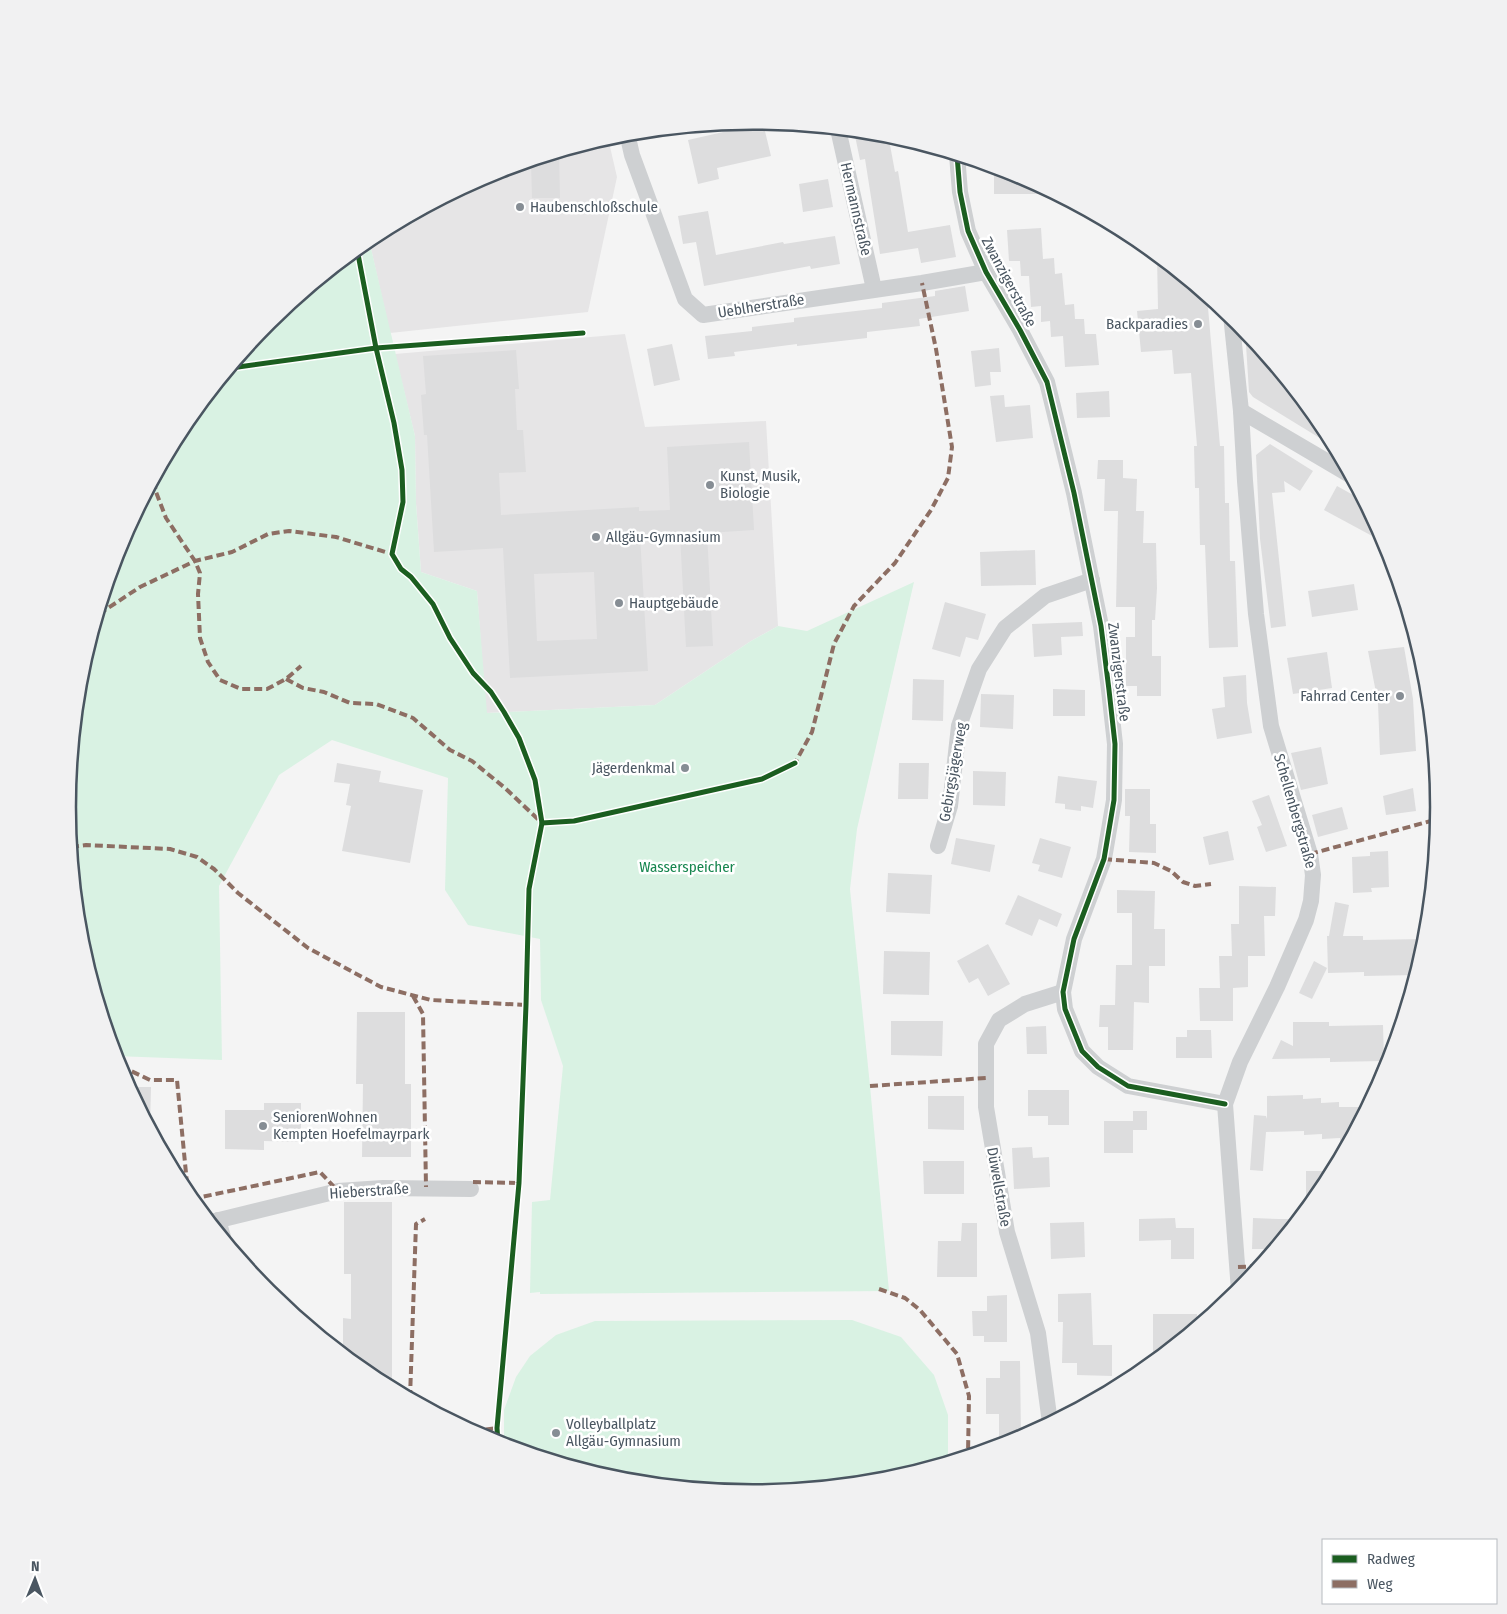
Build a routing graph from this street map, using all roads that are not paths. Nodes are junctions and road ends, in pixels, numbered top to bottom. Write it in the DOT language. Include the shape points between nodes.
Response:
graph roads {
  1 [pos="840,136"];
  2 [pos="629,142"];
  3 [pos="958,162"];
  4 [pos="986,272"];
  5 [pos="874,289"];
  6 [pos="1232,328"];
  7 [pos="1242,412"];
  8 [pos="1336,461"];
  9 [pos="1092,580"];
  10 [pos="938,846"];
  11 [pos="1063,992"];
  12 [pos="1225,1104"];
  13 [pos="471,1189"];
  14 [pos="217,1220"];
  15 [pos="1238,1280"];
  16 [pos="1049,1416"];
  1 -- 5 [label="street, Hermannstraße"];
  2 -- 5 [label="street, Ueblherstraße" via="685,299 704,315"];
  3 -- 4 [label="street, Zwanzigerstraße" via="960,192 968,231"];
  4 -- 5 [label="street, Ueblherstraße"];
  4 -- 9 [label="street, Zwanzigerstraße" via="1047,382"];
  6 -- 7 [label="street, Schellenbergstraße"];
  7 -- 8 [label="street"];
  7 -- 12 [label="street, Schellenbergstraße" via="1256,614 1271,726 1310,854 1313,875 1306,920 1240,1062"];
  9 -- 10 [label="street, Gebirgsjägerweg" via="1045,596 1005,628 979,669 959,726 950,806"];
  9 -- 11 [label="street, Zwanzigerstraße" via="1109,690 1114,744 1114,800 1104,859 1074,939"];
  11 -- 12 [label="street, Zwanzigerstraße" via="1065,1009 1082,1051 1098,1067 1128,1086"];
  11 -- 16 [label="street, Düwellstraße" via="1025,1004 999,1020 986,1044 986,1107 1007,1232 1038,1333"];
  12 -- 15 [label="street, Schellenbergstraße"];
  13 -- 14 [label="street, Hieberstraße" via="338,1191"];
}
